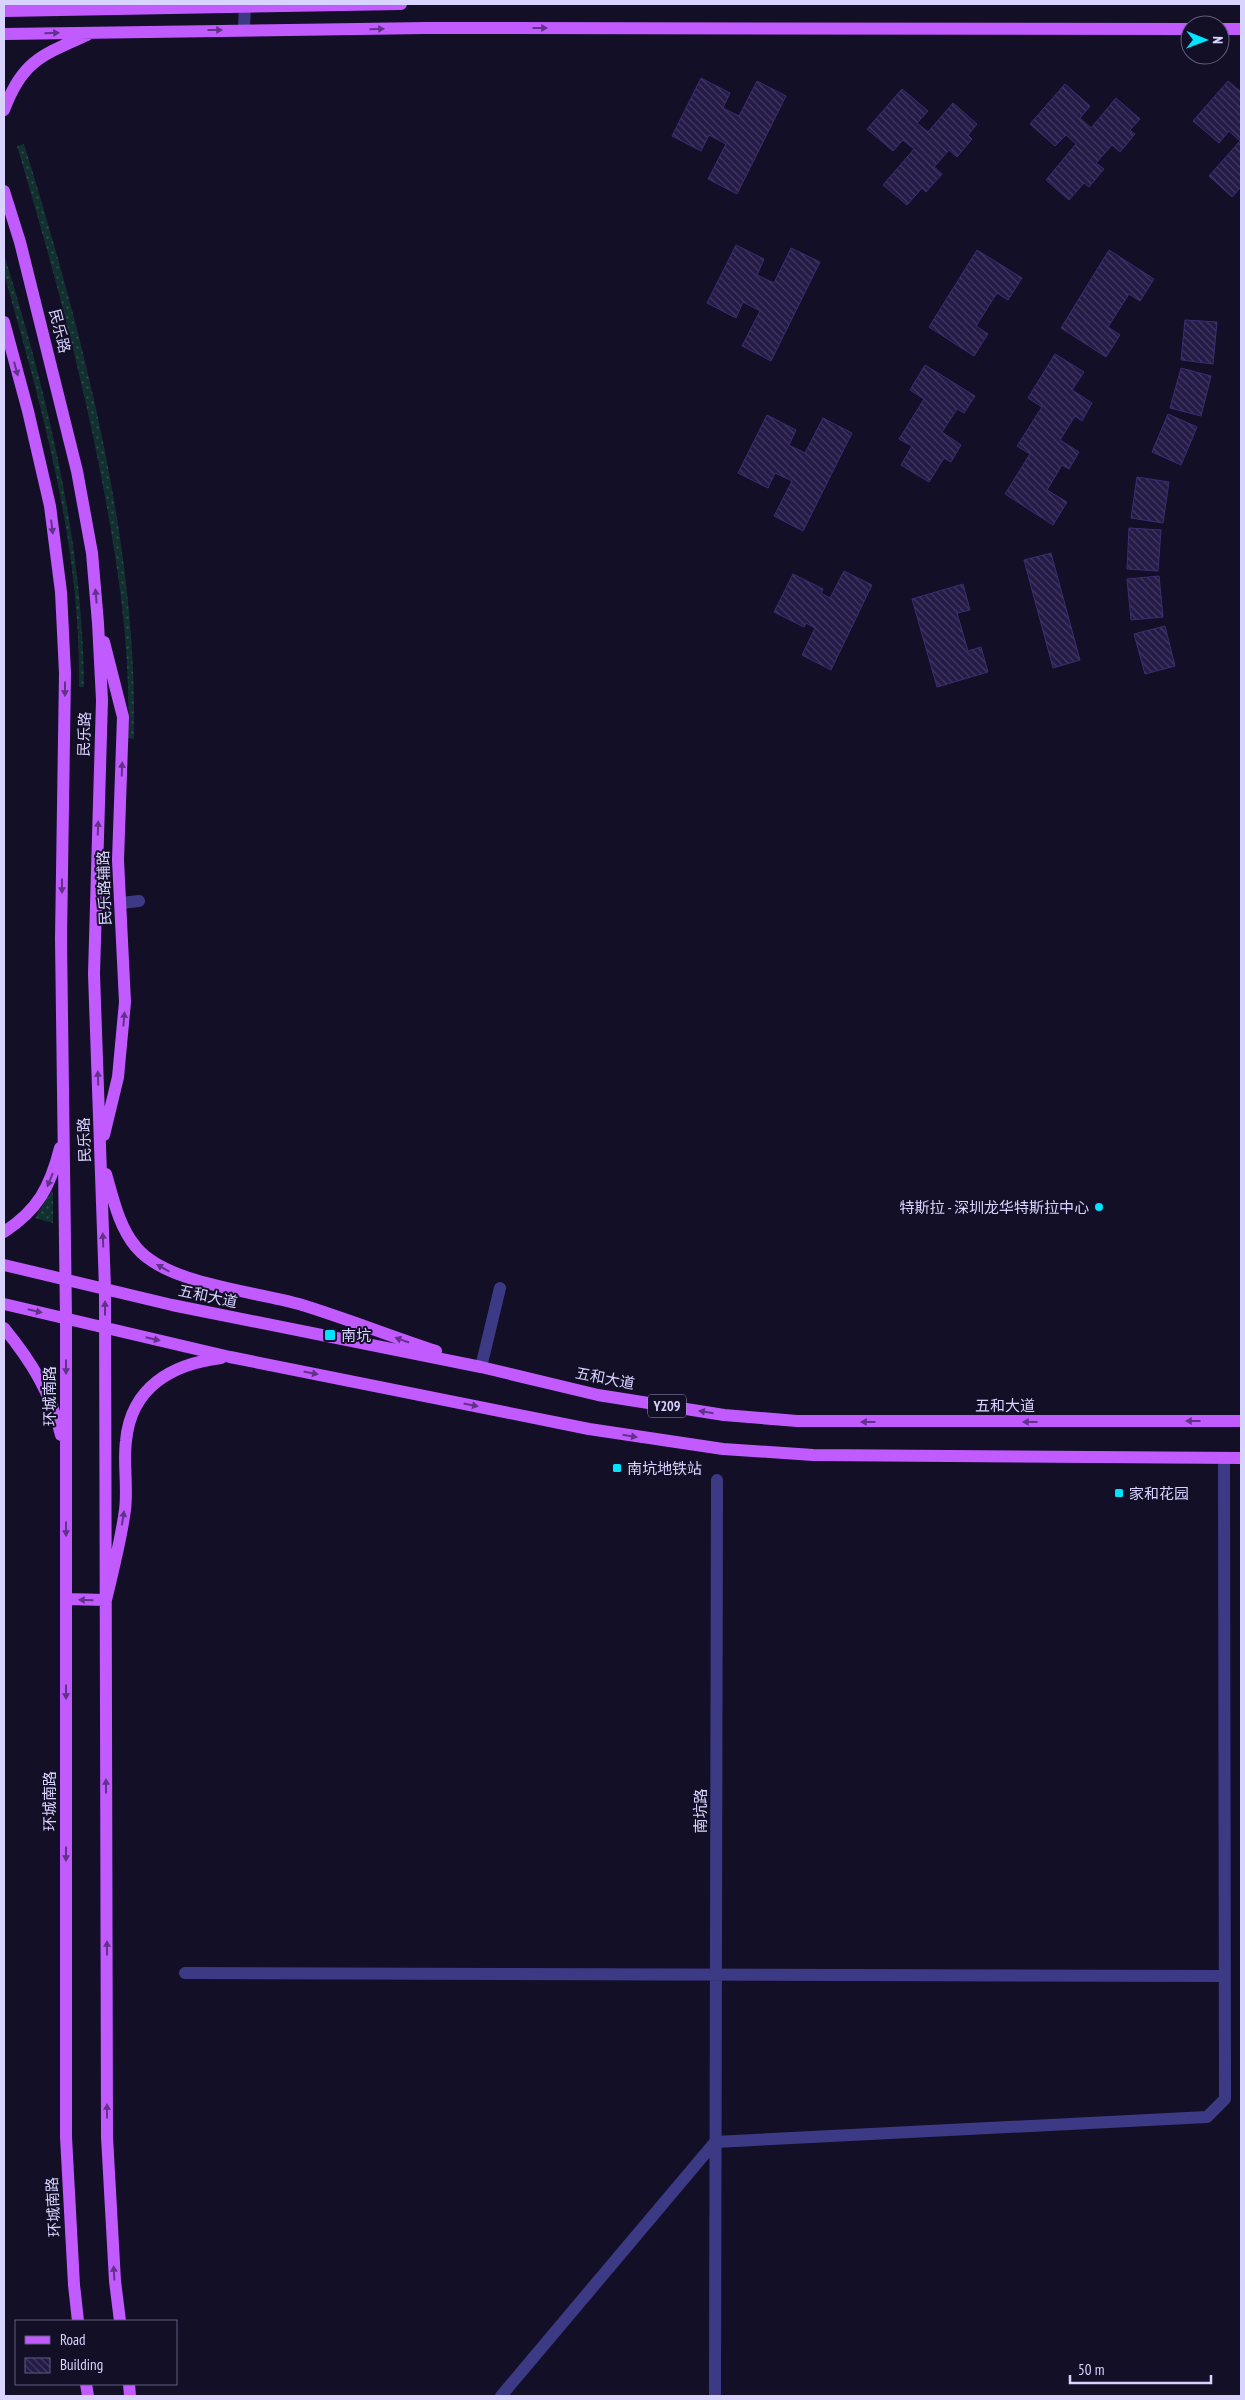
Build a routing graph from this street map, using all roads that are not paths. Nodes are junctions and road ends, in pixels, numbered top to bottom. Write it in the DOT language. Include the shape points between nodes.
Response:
graph roads {
  1 [pos="401,4"];
  2 [pos="245,5"];
  3 [pos="4,11"];
  4 [pos="1180,29"];
  5 [pos="244,30"];
  6 [pos="94,32"];
  7 [pos="4,34"];
  8 [pos="4,110"];
  9 [pos="4,191"];
  10 [pos="4,322"];
  11 [pos="98,623"];
  12 [pos="139,901"];
  13 [pos="121,902"];
  14 [pos="64,1134"];
  15 [pos="100,1153"];
  16 [pos="4,1232"];
  17 [pos="4,1265"];
  18 [pos="66,1280"];
  19 [pos="500,1288"];
  20 [pos="105,1289"];
  21 [pos="4,1304"];
  22 [pos="66,1318"];
  23 [pos="4,1328"];
  24 [pos="105,1328"];
  25 [pos="230,1357"];
  26 [pos="481,1367"];
  27 [pos="1241,1421"];
  28 [pos="66,1456"];
  29 [pos="1224,1458"];
  30 [pos="1241,1458"];
  31 [pos="716,1480"];
  32 [pos="66,1599"];
  33 [pos="106,1600"];
  34 [pos="185,1973"];
  35 [pos="716,1974"];
  36 [pos="1224,1976"];
  37 [pos="715,2142"];
  38 [pos="78,2320"];
  39 [pos="120,2320"];
  40 [pos="502,2396"];
  41 [pos="715,2396"];
  1 -- 2 [label="main road"];
  2 -- 3 [label="main road"];
  2 -- 5 [label="street"];
  5 -- 4 [label="main road, one-way"];
  6 -- 5 [label="main road, one-way"];
  7 -- 6 [label="main road, one-way"];
  6 -- 8 [label="main road" via="43,54 32,63 15,84"];
  11 -- 9 [label="main road, 民乐路, one-way" via="92,553 77,471 20,242"];
  10 -- 14 [label="main road, 民乐路, one-way" via="50,506 61,592 65,699 61,931"];
  13 -- 11 [label="main road, 民乐路辅路, one-way" via="118,860 123,717"];
  15 -- 11 [label="main road, 民乐路, one-way" via="94,974 102,700"];
  12 -- 13 [label="street"];
  15 -- 13 [label="main road, 民乐路辅路, one-way" via="118,1077 124,1011"];
  14 -- 16 [label="main road, one-way" via="46,1189 21,1220"];
  14 -- 18 [label="main road, 民乐路"];
  20 -- 15 [label="main road, 民乐路, one-way"];
  26 -- 15 [label="main road, one-way" via="301,1305 167,1271 136,1248 126,1231 113,1200"];
  17 -- 18 [label="main road, 五和大道 / Y209"];
  18 -- 20 [label="main road, 五和大道 / Y209"];
  18 -- 22 [label="main road, 环城南路"];
  19 -- 26 [label="street"];
  24 -- 20 [label="main road, one-way"];
  20 -- 26 [label="main road, 五和大道 / Y209"];
  21 -- 22 [label="main road, Y209, one-way"];
  22 -- 24 [label="main road, Y209"];
  22 -- 28 [label="main road, 环城南路, one-way"];
  23 -- 28 [label="main road" via="41,1377 56,1415"];
  24 -- 25 [label="main road, Y209, one-way"];
  24 -- 33 [label="main road"];
  25 -- 29 [label="main road, Y209, one-way" via="589,1429 723,1449 832,1456"];
  33 -- 25 [label="main road, one-way" via="125,1508 126,1439 134,1410 150,1387 170,1370 198,1361"];
  27 -- 26 [label="main road, 五和大道 / Y209, one-way" via="797,1421 724,1415 598,1394"];
  28 -- 32 [label="main road, 环城南路, one-way"];
  29 -- 30 [label="main road, Y209"];
  29 -- 36 [label="street"];
  31 -- 35 [label="street, 南坑路"];
  33 -- 32 [label="main road, one-way"];
  32 -- 38 [label="main road, 环城南路, one-way" via="66,2137"];
  39 -- 33 [label="main road, one-way" via="108,2137"];
  34 -- 35 [label="street"];
  35 -- 36 [label="street"];
  35 -- 37 [label="street, 南坑路"];
  36 -- 37 [label="street" via="1226,2099 1207,2117"];
  37 -- 40 [label="street"];
  37 -- 41 [label="street, 南坑路"];
}
